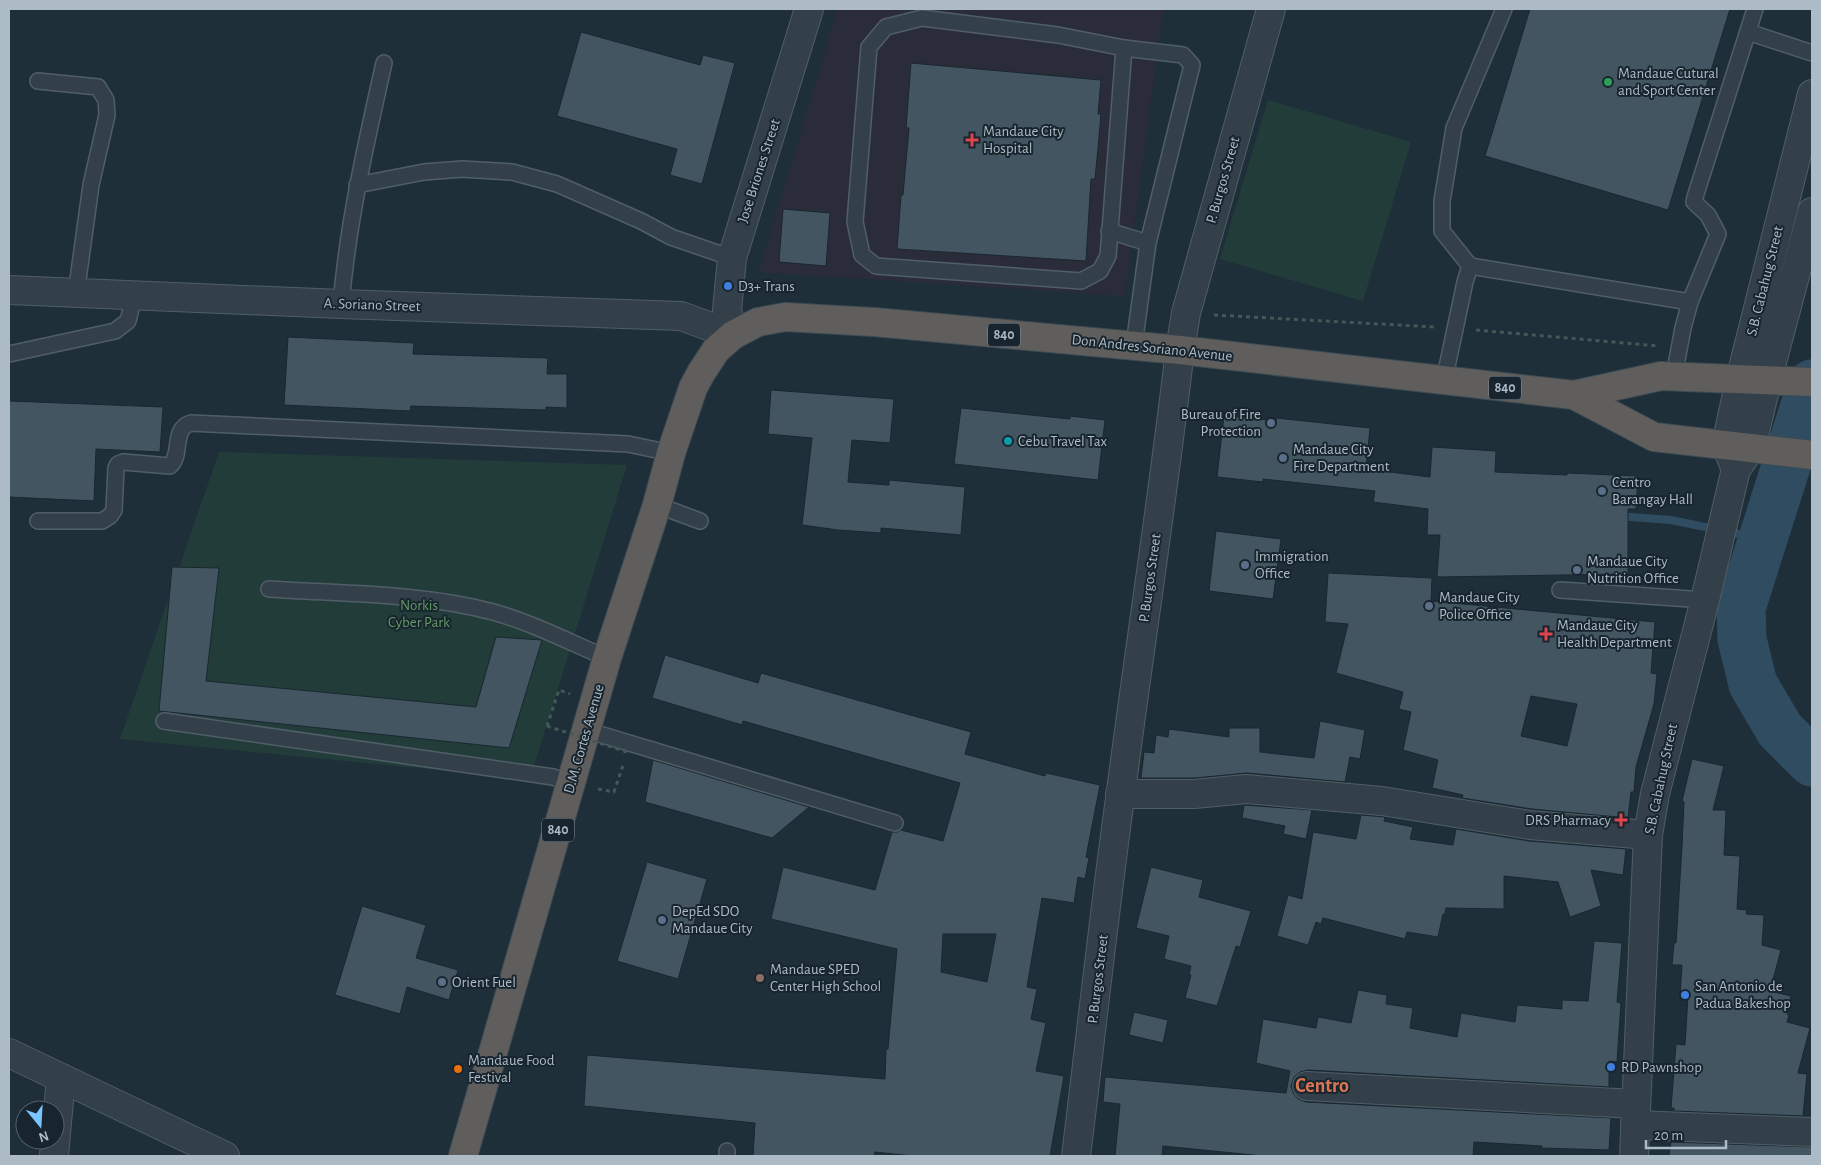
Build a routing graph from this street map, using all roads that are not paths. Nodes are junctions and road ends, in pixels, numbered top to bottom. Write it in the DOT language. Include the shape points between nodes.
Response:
graph roads {
  1 [pos="808,9"];
  2 [pos="1271,9"];
  3 [pos="1504,9"];
  4 [pos="1755,9"];
  5 [pos="1748,32"];
  6 [pos="1124,48"];
  7 [pos="1812,53"];
  8 [pos="384,63"];
  9 [pos="38,81"];
  10 [pos="1812,94"];
  11 [pos="356,185"];
  12 [pos="1812,212"];
  13 [pos="1109,231"];
  14 [pos="1148,243"];
  15 [pos="732,258"];
  16 [pos="1470,266"];
  17 [pos="9,290"];
  18 [pos="76,294"];
  19 [pos="134,296"];
  20 [pos="1690,302"];
  21 [pos="341,304"];
  22 [pos="732,335"];
  23 [pos="1134,345"];
  24 [pos="1180,350"];
  25 [pos="9,354"];
  26 [pos="1674,376"];
  27 [pos="1444,381"];
  28 [pos="1776,381"];
  29 [pos="1574,395"];
  30 [pos="671,453"];
  31 [pos="1745,453"];
  32 [pos="1812,455"];
  33 [pos="657,505"];
  34 [pos="38,521"];
  35 [pos="700,521"];
  36 [pos="269,589"];
  37 [pos="1560,590"];
  38 [pos="1705,600"];
  39 [pos="607,658"];
  40 [pos="164,721"];
  41 [pos="586,730"];
  42 [pos="571,784"];
  43 [pos="1120,794"];
  44 [pos="895,823"];
  45 [pos="1648,835"];
  46 [pos="9,1053"];
  47 [pos="61,1078"];
  48 [pos="1307,1086"];
  49 [pos="1635,1114"];
  50 [pos="1812,1132"];
  51 [pos="54,1156"];
  52 [pos="225,1156"];
  53 [pos="463,1156"];
  54 [pos="1076,1156"];
  55 [pos="1634,1156"];
  1 -- 15 [label="street, Jose Briones Street"];
  2 -- 24 [label="street, P. Burgos Street" via="1186,314"];
  3 -- 16 [label="lane" via="1454,128 1442,200 1442,231"];
  4 -- 5 [label="lane"];
  5 -- 7 [label="lane"];
  5 -- 20 [label="lane" via="1695,197 1694,202 1708,215 1718,234"];
  6 -- 13 [label="lane"];
  6 -- 13 [label="lane" via="1058,35 922,18 886,27 869,47 855,222 862,255 876,266 1081,281 1100,271 1108,256"];
  6 -- 14 [label="lane" via="1183,55 1192,65"];
  8 -- 11 [label="lane"];
  9 -- 18 [label="lane" via="98,87 106,100 107,115 91,185"];
  10 -- 28 [label="street, S.B. Cabahug Street"];
  11 -- 15 [label="lane" via="424,172 462,169 512,172 557,184 671,237"];
  11 -- 21 [label="lane" via="344,260"];
  12 -- 28 [label="street, S.B. Cabahug Street"];
  13 -- 14 [label="lane"];
  14 -- 23 [label="lane"];
  15 -- 22 [label="street, Jose Briones Street" via="727,310"];
  16 -- 20 [label="lane"];
  16 -- 27 [label="lane"];
  17 -- 18 [label="street, A. Soriano Street"];
  18 -- 19 [label="street, A. Soriano Street"];
  19 -- 21 [label="street, A. Soriano Street"];
  19 -- 25 [label="lane" via="128,321 115,331"];
  20 -- 26 [label="lane"];
  21 -- 22 [label="street, A. Soriano Street" via="681,316"];
  22 -- 23 [label="highway, Don Andres Soriano Avenue / 840" via="758,322 785,317"];
  22 -- 30 [label="highway, D.M. Cortes Avenue / 840" via="716,350 701,373"];
  23 -- 24 [label="highway, Don Andres Soriano Avenue / 840"];
  24 -- 27 [label="highway, Don Andres Soriano Avenue / 840"];
  24 -- 43 [label="street, P. Burgos Street" via="1167,468"];
  26 -- 28 [label="highway, Don Andres Soriano Avenue / 840"];
  26 -- 29 [label="highway, Don Andres Soriano Avenue / 840"];
  27 -- 29 [label="highway, Don Andres Soriano Avenue / 840"];
  28 -- 31 [label="street, S.B. Cabahug Street"];
  29 -- 31 [label="highway, Don Andres Soriano Avenue / 840" via="1654,437"];
  30 -- 33 [label="highway, D.M. Cortes Avenue / 840"];
  30 -- 34 [label="lane" via="628,444 191,423 180,430 175,461 170,466 118,464 114,510 110,516 102,521"];
  31 -- 32 [label="highway, 840"];
  31 -- 38 [label="street, S.B. Cabahug Street" via="1728,499"];
  33 -- 35 [label="lane"];
  33 -- 39 [label="highway, D.M. Cortes Avenue / 840"];
  36 -- 39 [label="lane" via="434,600 494,612"];
  37 -- 38 [label="lane"];
  38 -- 45 [label="street, S.B. Cabahug Street" via="1655,794"];
  39 -- 41 [label="highway, D.M. Cortes Avenue / 840"];
  40 -- 42 [label="lane" via="553,776"];
  41 -- 42 [label="highway, D.M. Cortes Avenue / 840"];
  41 -- 44 [label="lane"];
  42 -- 53 [label="highway, D.M. Cortes Avenue / 840"];
  43 -- 45 [label="street" via="1194,794 1246,789 1382,801 1530,825"];
  43 -- 54 [label="street, P. Burgos Street"];
  45 -- 49 [label="street, S.B. Cabahug Street"];
  46 -- 47 [label="street"];
  47 -- 51 [label="street"];
  47 -- 52 [label="street"];
  48 -- 49 [label="street"];
  49 -- 50 [label="street"];
  49 -- 55 [label="street, S.B. Cabahug Street"];
}
